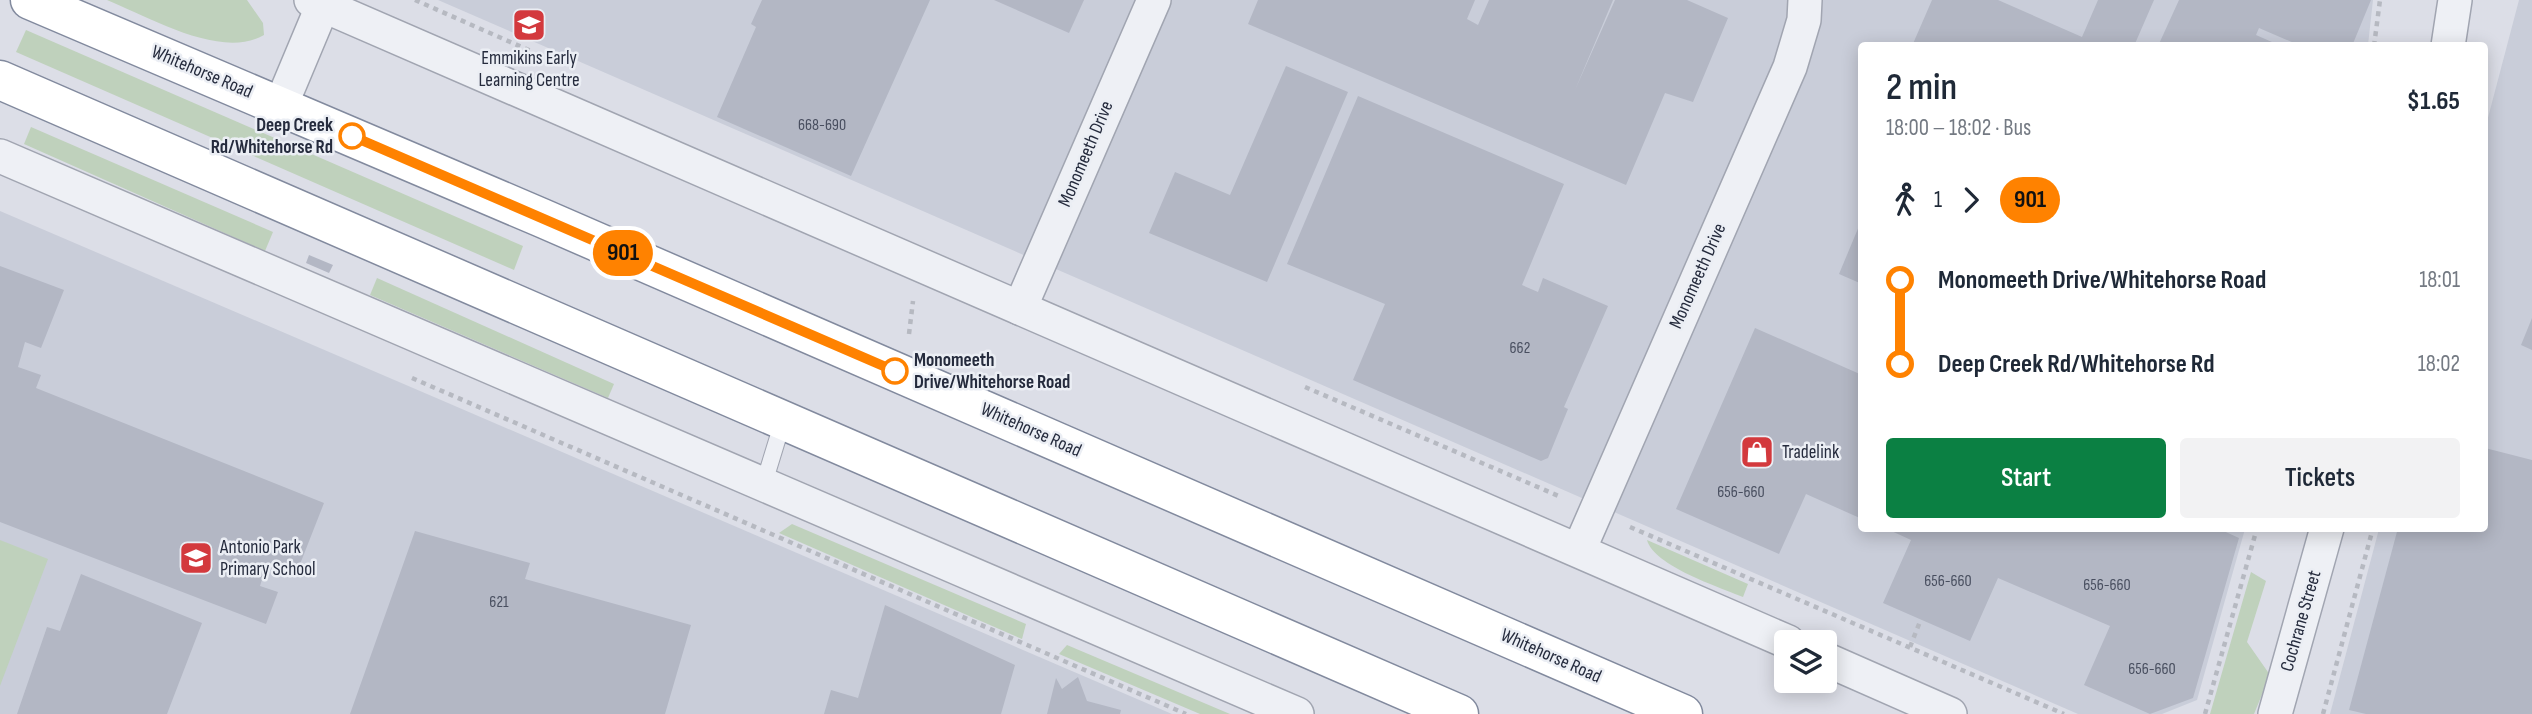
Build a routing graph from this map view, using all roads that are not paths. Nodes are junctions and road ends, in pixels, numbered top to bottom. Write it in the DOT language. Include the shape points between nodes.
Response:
graph roads {
  1 [pos="30,0"];
  2 [pos="1154,0"];
  3 [pos="1805,0"];
  4 [pos="2455,0"];
  5 [pos="320,2"];
  6 [pos="2449,42"];
  7 [pos="0,80"];
  8 [pos="281,106"];
  9 [pos="0,156"];
  10 [pos="1020,308"];
  11 [pos="783,421"];
  12 [pos="764,483"];
  13 [pos="2326,532"];
  14 [pos="1579,550"];
  15 [pos="1774,636"];
  16 [pos="1837,664"];
  17 [pos="1297,714"];
  18 [pos="1459,714"];
  19 [pos="1683,714"];
  20 [pos="1950,714"];
  21 [pos="2275,714"];
  1 -- 8 [label="highway, Whitehorse Road"];
  2 -- 10 [label="street, Monomeeth Drive"];
  3 -- 14 [label="street, Monomeeth Drive" via="1790,67"];
  4 -- 6 [label="street"];
  5 -- 8 [label="street"];
  5 -- 10 [label="street"];
  7 -- 11 [label="highway"];
  8 -- 19 [label="highway, Whitehorse Road"];
  9 -- 12 [label="street"];
  10 -- 14 [label="street"];
  11 -- 12 [label="lane"];
  11 -- 18 [label="highway"];
  12 -- 17 [label="street"];
  13 -- 21 [label="street, Cochrane Street"];
  14 -- 15 [label="street"];
  16 -- 20 [label="street"];
}
